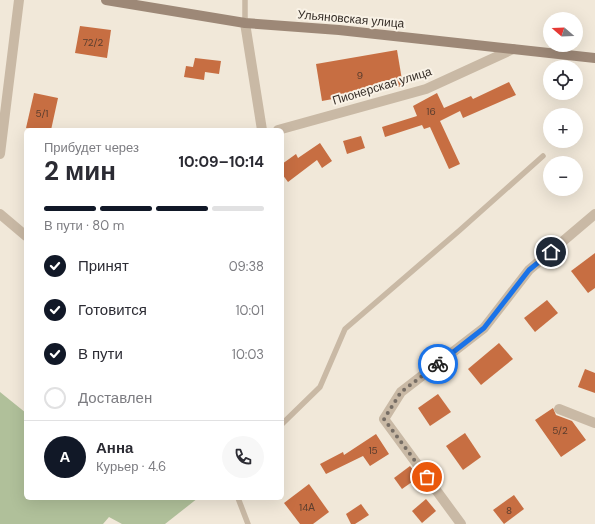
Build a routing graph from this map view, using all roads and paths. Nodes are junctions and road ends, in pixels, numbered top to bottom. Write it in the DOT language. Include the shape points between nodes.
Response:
graph roads {
  1 [pos="19,0"];
  2 [pos="106,0"];
  3 [pos="245,0"];
  4 [pos="245,23"];
  5 [pos="513,49"];
  6 [pos="595,58"];
  7 [pos="262,128"];
  8 [pos="284,128"];
  9 [pos="0,154"];
  10 [pos="543,156"];
  11 [pos="0,214"];
  12 [pos="595,214"];
  13 [pos="24,234"];
  14 [pos="559,408"];
  15 [pos="284,422"];
  16 [pos="595,423"];
  17 [pos="239,500"];
  18 [pos="248,524"];
  19 [pos="461,524"];
  1 -- 9 [label="street"];
  2 -- 4 [label="street, Ульяновская улица"];
  3 -- 4 [label="lane"];
  4 -- 5 [label="street, Ульяновская улица" via="339,30"];
  4 -- 7 [label="street"];
  5 -- 6 [label="street, Ульяновская улица"];
  5 -- 8 [label="street, Пионерская улица" via="426,89"];
  10 -- 15 [label="lane" via="345,329 320,388"];
  11 -- 13 [label="street"];
  12 -- 19 [label="street" via="529,270 484,328 401,392 384,419"];
  14 -- 16 [label="street"];
  17 -- 18 [label="lane"];
}
